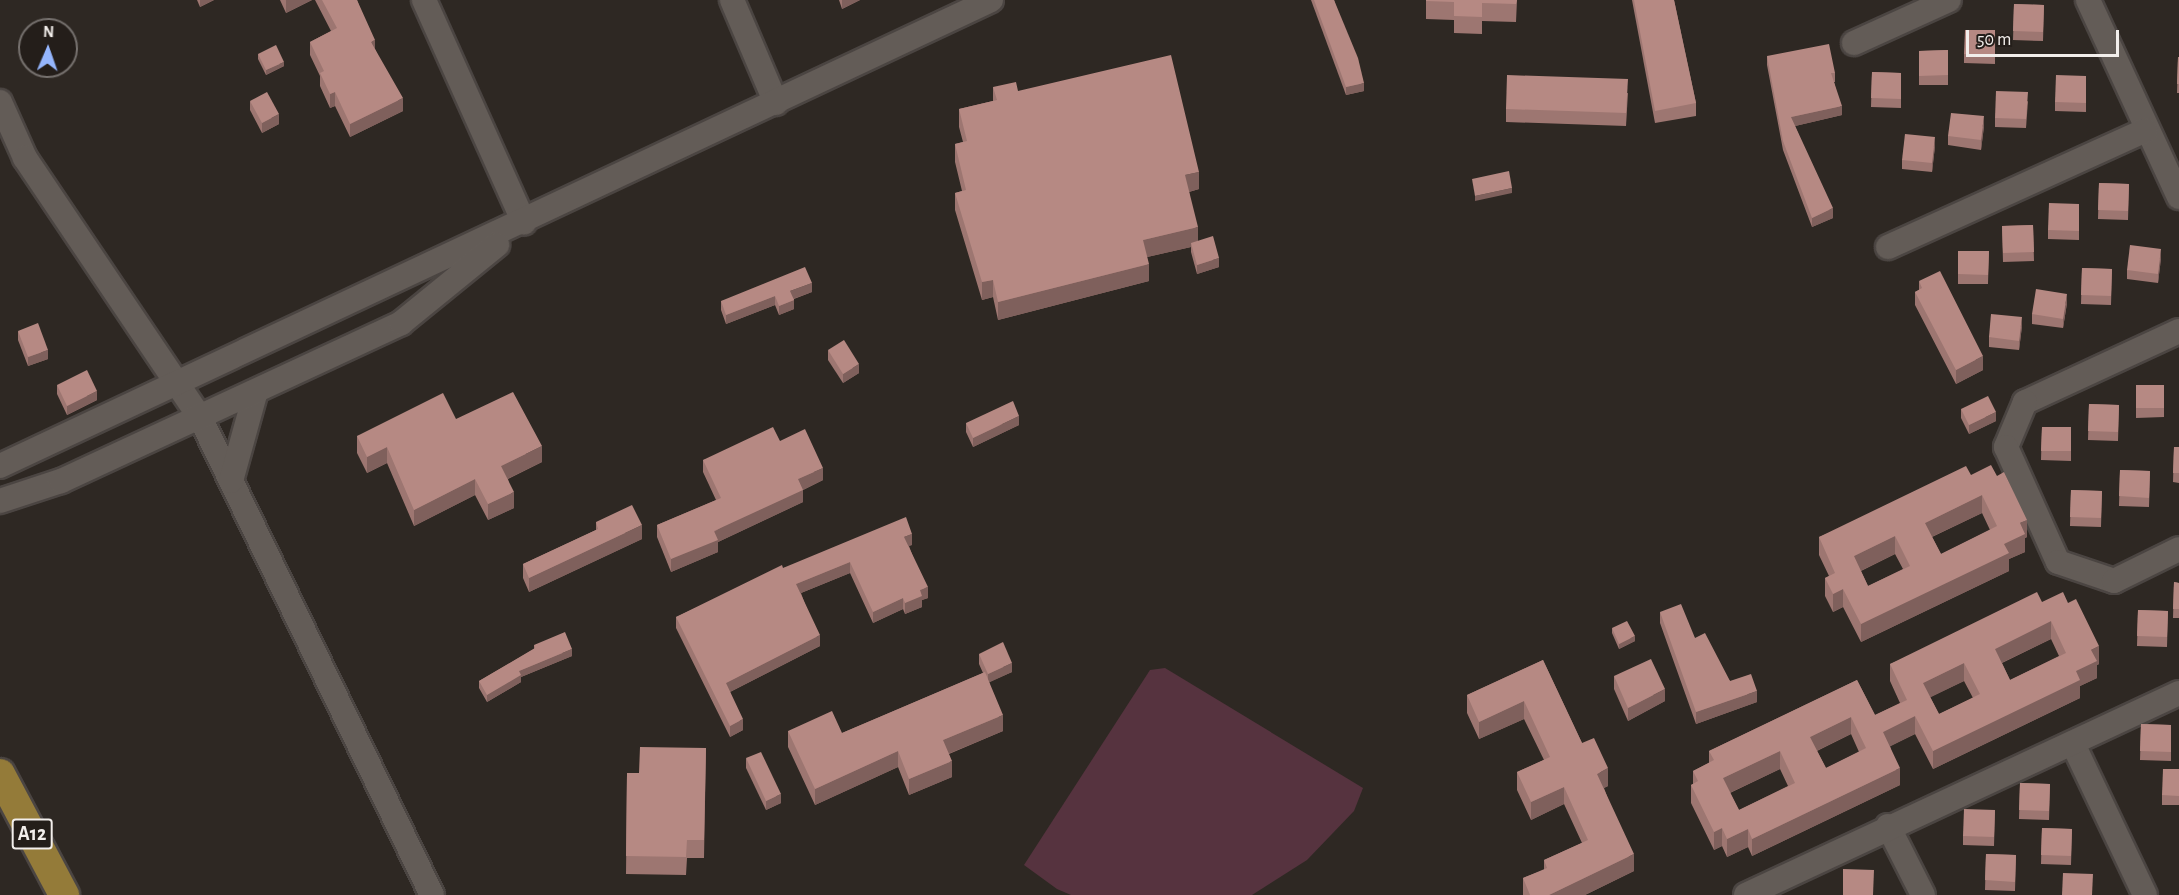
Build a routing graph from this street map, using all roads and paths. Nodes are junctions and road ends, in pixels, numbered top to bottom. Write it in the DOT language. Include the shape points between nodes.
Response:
graph roads {
  1 [pos="424,0"];
  2 [pos="732,0"];
  3 [pos="991,0"];
  4 [pos="1949,0"];
  5 [pos="2088,0"];
  6 [pos="1854,43"];
  7 [pos="0,102"];
  8 [pos="776,103"];
  9 [pos="2146,130"];
  10 [pos="2173,169"];
  11 [pos="2179,197"];
  12 [pos="524,223"];
  13 [pos="1888,247"];
  14 [pos="2179,331"];
  15 [pos="177,384"];
  16 [pos="256,391"];
  17 [pos="200,417"];
  18 [pos="0,466"];
  19 [pos="231,481"];
  20 [pos="0,501"];
  21 [pos="2179,549"];
  22 [pos="2179,693"];
  23 [pos="2073,744"];
  24 [pos="0,774"];
  25 [pos="1888,826"];
  26 [pos="64,895"];
  27 [pos="432,895"];
  28 [pos="1746,895"];
  29 [pos="1923,895"];
  30 [pos="2145,895"];
  1 -- 12 [label="street"];
  2 -- 8 [label="street"];
  3 -- 8 [label="street"];
  4 -- 6 [label="street"];
  5 -- 9 [label="street"];
  7 -- 15 [label="street" via="25,158"];
  8 -- 12 [label="street"];
  9 -- 10 [label="street"];
  9 -- 13 [label="street"];
  10 -- 11 [label="street"];
  12 -- 15 [label="street"];
  12 -- 16 [label="street" via="401,322"];
  14 -- 21 [label="street" via="2025,402 2006,447 2058,562 2114,581"];
  15 -- 17 [label="street"];
  15 -- 18 [label="street"];
  16 -- 17 [label="street"];
  16 -- 19 [label="street"];
  17 -- 19 [label="street"];
  17 -- 20 [label="street" via="61,481"];
  19 -- 27 [label="street"];
  22 -- 23 [label="street"];
  23 -- 25 [label="street"];
  23 -- 30 [label="street"];
  24 -- 26 [label="main road, A12"];
  25 -- 28 [label="street"];
  25 -- 29 [label="street"];
}
